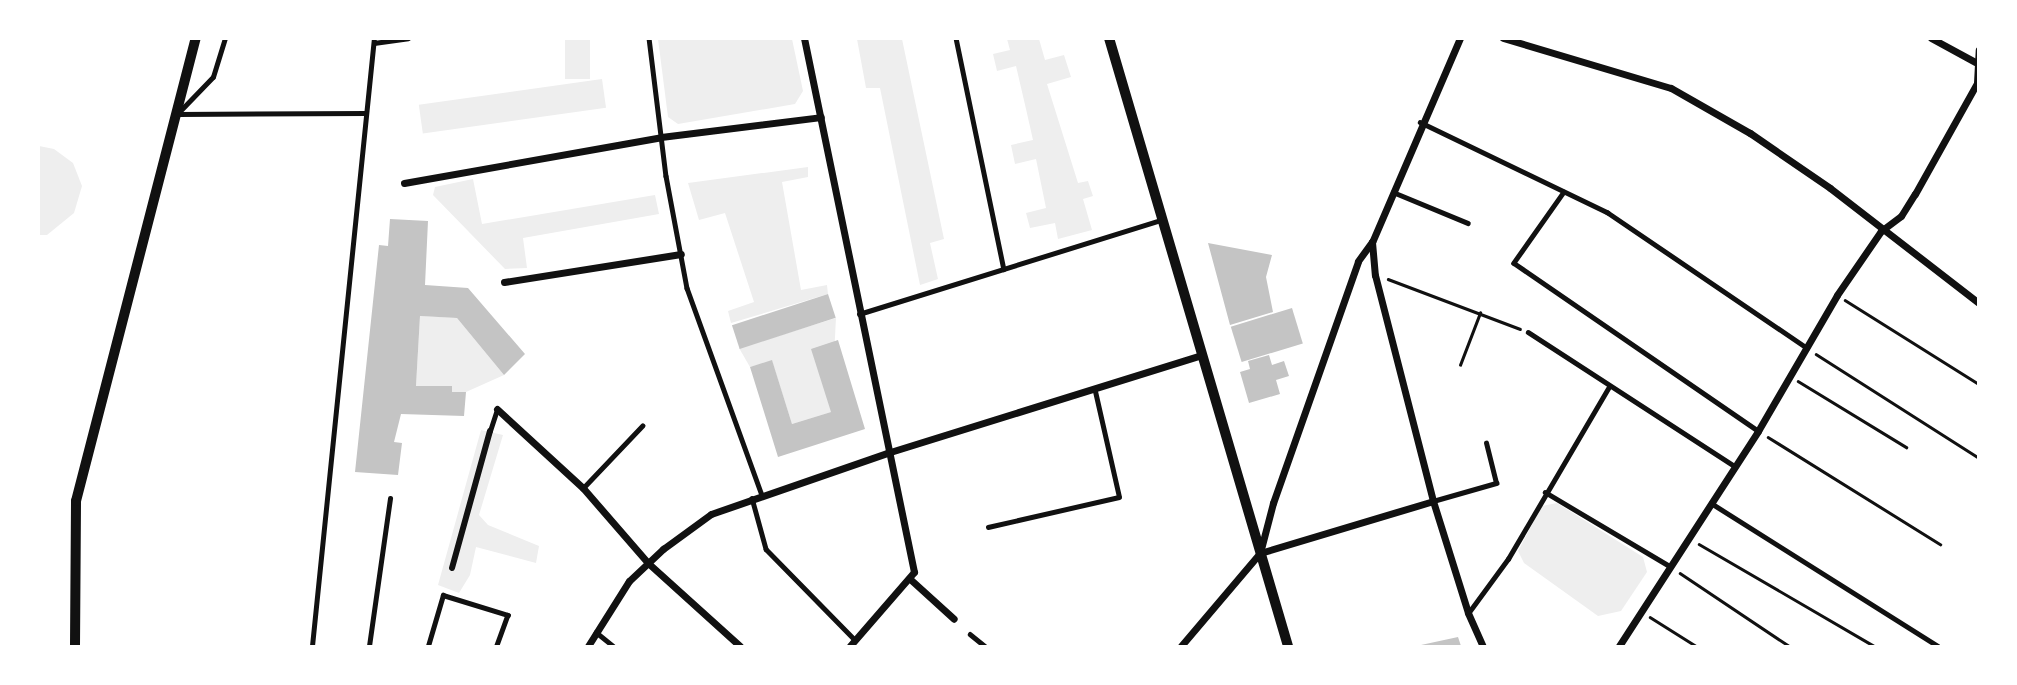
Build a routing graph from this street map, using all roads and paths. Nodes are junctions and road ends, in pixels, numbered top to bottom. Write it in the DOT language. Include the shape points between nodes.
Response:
graph roads {
  1 [pos="196,38"];
  2 [pos="225,38"];
  3 [pos="408,38"];
  4 [pos="649,38"];
  5 [pos="804,38"];
  6 [pos="956,38"];
  7 [pos="1109,38"];
  8 [pos="1460,38"];
  9 [pos="1503,38"];
  10 [pos="1931,38"];
  11 [pos="374,41"];
  12 [pos="1979,50"];
  13 [pos="1975,62"];
  14 [pos="1978,83"];
  15 [pos="366,113"];
  16 [pos="177,114"];
  17 [pos="821,117"];
  18 [pos="1420,122"];
  19 [pos="661,137"];
  20 [pos="404,183"];
  21 [pos="1392,192"];
  22 [pos="1564,192"];
  23 [pos="1162,220"];
  24 [pos="1468,223"];
  25 [pos="1881,231"];
  26 [pos="1372,242"];
  27 [pos="681,254"];
  28 [pos="1004,269"];
  29 [pos="1376,275"];
  30 [pos="503,282"];
  31 [pos="1837,295"];
  32 [pos="1979,303"];
  33 [pos="1480,313"];
  34 [pos="858,314"];
  35 [pos="1528,332"];
  36 [pos="1808,348"];
  37 [pos="1202,355"];
  38 [pos="1460,365"];
  39 [pos="1790,376"];
  40 [pos="1979,384"];
  41 [pos="1609,387"];
  42 [pos="1094,391"];
  43 [pos="497,408"];
  44 [pos="642,426"];
  45 [pos="491,431"];
  46 [pos="1758,431"];
  47 [pos="1486,443"];
  48 [pos="1906,447"];
  49 [pos="887,453"];
  50 [pos="1979,458"];
  51 [pos="1734,466"];
  52 [pos="583,488"];
  53 [pos="1545,492"];
  54 [pos="762,495"];
  55 [pos="390,498"];
  56 [pos="752,498"];
  57 [pos="1433,500"];
  58 [pos="1710,502"];
  59 [pos="988,527"];
  60 [pos="1687,537"];
  61 [pos="1940,544"];
  62 [pos="1260,553"];
  63 [pos="648,563"];
  64 [pos="1668,565"];
  65 [pos="452,568"];
  66 [pos="910,579"];
  67 [pos="1642,611"];
  68 [pos="1468,613"];
  69 [pos="954,619"];
  70 [pos="596,631"];
  71 [pos="970,634"];
  72 [pos="853,643"];
  73 [pos="75,646"];
  74 [pos="312,646"];
  75 [pos="369,646"];
  76 [pos="428,646"];
  77 [pos="497,646"];
  78 [pos="588,646"];
  79 [pos="613,646"];
  80 [pos="740,646"];
  81 [pos="985,646"];
  82 [pos="1181,646"];
  83 [pos="1288,646"];
  84 [pos="1483,646"];
  85 [pos="1619,646"];
  86 [pos="1696,646"];
  87 [pos="1789,646"];
  88 [pos="1874,646"];
  89 [pos="1938,646"];
  1 -- 16 [label="street"];
  2 -- 16 [label="lane" via="213,77"];
  3 -- 11 [label="lane"];
  4 -- 19 [label="lane"];
  5 -- 17 [label="street"];
  6 -- 28 [label="lane"];
  7 -- 23 [label="street"];
  8 -- 18 [label="street"];
  9 -- 25 [label="street" via="1671,88 1751,133 1837,193"];
  10 -- 13 [label="street"];
  11 -- 15 [label="lane"];
  12 -- 13 [label="street"];
  13 -- 14 [label="street"];
  14 -- 25 [label="street" via="1901,216"];
  15 -- 16 [label="lane"];
  15 -- 74 [label="lane"];
  16 -- 73 [label="street" via="76,500"];
  17 -- 19 [label="street"];
  17 -- 34 [label="street"];
  18 -- 21 [label="street"];
  18 -- 22 [label="lane"];
  19 -- 20 [label="street"];
  19 -- 27 [label="lane"];
  21 -- 24 [label="lane"];
  21 -- 26 [label="street"];
  22 -- 36 [label="lane" via="1607,212"];
  22 -- 46 [label="lane" via="1514,263"];
  23 -- 28 [label="lane"];
  23 -- 37 [label="street"];
  25 -- 31 [label="street"];
  25 -- 32 [label="street"];
  26 -- 29 [label="street"];
  26 -- 62 [label="street" via="1358,261 1273,503"];
  27 -- 30 [label="street"];
  27 -- 54 [label="lane" via="687,288"];
  28 -- 34 [label="lane"];
  29 -- 33 [label="path"];
  29 -- 57 [label="street"];
  31 -- 36 [label="street"];
  31 -- 40 [label="path"];
  33 -- 35 [label="path"];
  33 -- 38 [label="path"];
  34 -- 49 [label="street"];
  35 -- 41 [label="lane"];
  36 -- 39 [label="street"];
  36 -- 50 [label="path"];
  37 -- 42 [label="street"];
  37 -- 62 [label="street"];
  39 -- 46 [label="street"];
  39 -- 48 [label="path"];
  41 -- 51 [label="lane"];
  41 -- 53 [label="lane"];
  42 -- 49 [label="street"];
  42 -- 59 [label="lane" via="1119,498"];
  43 -- 45 [label="lane"];
  43 -- 52 [label="street"];
  44 -- 52 [label="lane"];
  45 -- 65 [label="street"];
  46 -- 51 [label="street"];
  46 -- 61 [label="path"];
  47 -- 57 [label="lane" via="1496,483"];
  49 -- 54 [label="street"];
  49 -- 66 [label="street" via="914,572"];
  51 -- 58 [label="street"];
  52 -- 63 [label="street"];
  53 -- 64 [label="lane"];
  53 -- 68 [label="lane" via="1508,559"];
  54 -- 56 [label="street"];
  55 -- 75 [label="lane"];
  56 -- 63 [label="street" via="711,514"];
  56 -- 72 [label="lane" via="766,549"];
  57 -- 62 [label="street"];
  57 -- 68 [label="street"];
  58 -- 60 [label="street"];
  58 -- 89 [label="lane"];
  60 -- 64 [label="street"];
  60 -- 88 [label="path"];
  62 -- 82 [label="street"];
  62 -- 83 [label="street"];
  63 -- 70 [label="street" via="629,581"];
  63 -- 80 [label="street"];
  64 -- 67 [label="street"];
  64 -- 87 [label="path"];
  66 -- 69 [label="street"];
  66 -- 72 [label="street"];
  67 -- 85 [label="street"];
  67 -- 86 [label="path"];
  68 -- 84 [label="street"];
  70 -- 78 [label="street"];
  70 -- 79 [label="lane"];
  71 -- 81 [label="lane"];
  76 -- 77 [label="lane" via="443,596 508,615"];
}
